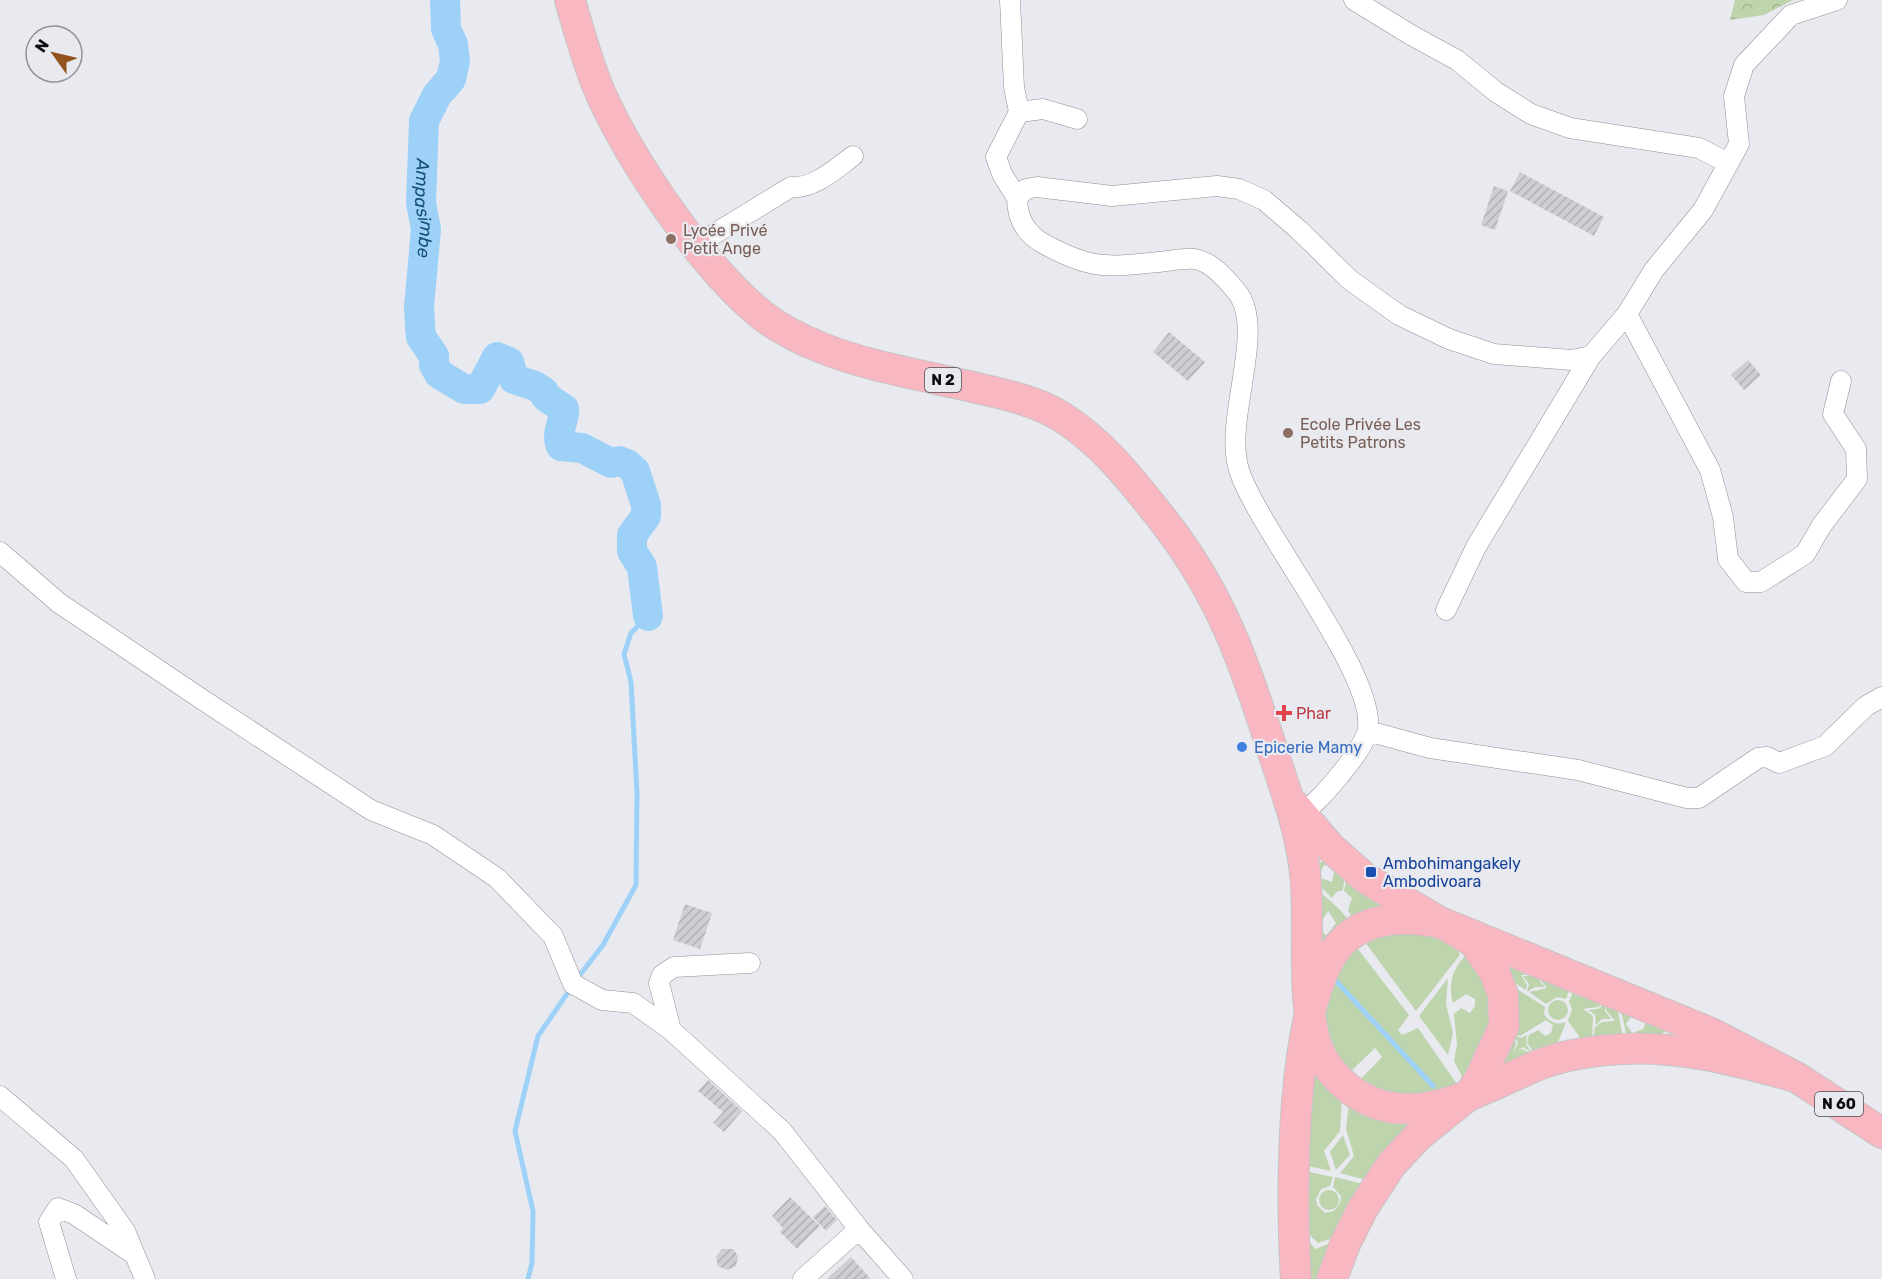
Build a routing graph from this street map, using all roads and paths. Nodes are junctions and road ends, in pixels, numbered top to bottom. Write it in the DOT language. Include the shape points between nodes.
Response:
graph roads {
  1 [pos="570,0"];
  2 [pos="1010,0"];
  3 [pos="1354,0"];
  4 [pos="1837,0"];
  5 [pos="1019,112"];
  6 [pos="1077,119"];
  7 [pos="854,156"];
  8 [pos="1728,163"];
  9 [pos="1017,198"];
  10 [pos="696,244"];
  11 [pos="1627,314"];
  12 [pos="1592,356"];
  13 [pos="1841,381"];
  14 [pos="0,552"];
  15 [pos="1446,610"];
  16 [pos="1882,698"];
  17 [pos="1368,731"];
  18 [pos="1297,816"];
  19 [pos="1445,924"];
  20 [pos="750,963"];
  21 [pos="1309,1008"];
  22 [pos="671,1030"];
  23 [pos="1796,1077"];
  24 [pos="1469,1095"];
  25 [pos="0,1096"];
  26 [pos="1882,1132"];
  27 [pos="859,1228"];
  28 [pos="135,1255"];
  29 [pos="66,1279"];
  30 [pos="144,1279"];
  31 [pos="803,1279"];
  32 [pos="903,1279"];
  33 [pos="1296,1279"];
  34 [pos="1332,1279"];
  1 -- 10 [label="main road, N 2" via="608,109 657,190"];
  2 -- 5 [label="street"];
  3 -- 8 [label="street" via="1457,60 1531,114 1570,128 1699,148"];
  4 -- 8 [label="street" via="1791,15 1744,65 1734,96 1739,144"];
  5 -- 6 [label="street" via="1043,109"];
  5 -- 9 [label="street" via="996,158"];
  7 -- 10 [label="street" via="815,182 802,188 791,187"];
  8 -- 11 [label="street" via="1703,210 1654,270"];
  9 -- 12 [label="street" via="1026,189 1037,187 1112,196 1217,186 1239,189 1264,200 1358,285 1400,315 1449,339 1494,354 1572,360"];
  9 -- 17 [label="street" via="1017,214 1025,229 1038,241 1076,261 1107,267 1194,259 1210,264 1239,295 1247,316 1248,338 1233,436 1238,468 1251,502 1344,651 1357,681"];
  10 -- 18 [label="main road, N 2" via="737,292 765,317 804,340 859,360 999,393 1045,408 1082,432 1114,461 1180,542 1215,596 1242,656"];
  11 -- 12 [label="street"];
  11 -- 13 [label="street" via="1710,470 1723,517 1728,559 1746,582 1761,582 1805,554 1857,479 1856,448 1833,414"];
  12 -- 15 [label="street" via="1476,547"];
  14 -- 22 [label="street" via="59,603 203,700 371,810 433,835 497,878 553,936 573,984 602,1000 633,1003"];
  16 -- 17 [label="street" via="1866,706 1825,746 1779,763 1767,757 1758,758 1699,798 1578,770 1430,748"];
  17 -- 18 [label="street" via="1355,756 1332,785"];
  18 -- 19 [label="main road" via="1365,878"];
  18 -- 21 [label="main road" via="1309,933"];
  19 -- 21 [label="main road" via="1398,918 1346,938 1331,954"];
  19 -- 23 [label="main road" via="1711,1033"];
  19 -- 24 [label="main road" via="1474,942 1495,973 1503,995 1504,1026"];
  20 -- 22 [label="street" via="674,968 662,975 659,983"];
  21 -- 24 [label="main road" via="1318,1048 1329,1068 1363,1099 1391,1108 1425,1109"];
  21 -- 33 [label="main road" via="1293,1167"];
  22 -- 27 [label="street" via="782,1131"];
  23 -- 24 [label="main road" via="1724,1057 1619,1049 1547,1062"];
  23 -- 26 [label="main road, N 60"];
  24 -- 34 [label="main road" via="1418,1136 1391,1165 1363,1208"];
  25 -- 28 [label="street" via="74,1159 125,1231"];
  27 -- 31 [label="street"];
  27 -- 32 [label="street"];
  28 -- 29 [label="street" via="74,1214 58,1208 49,1222"];
  28 -- 30 [label="street"];
}
